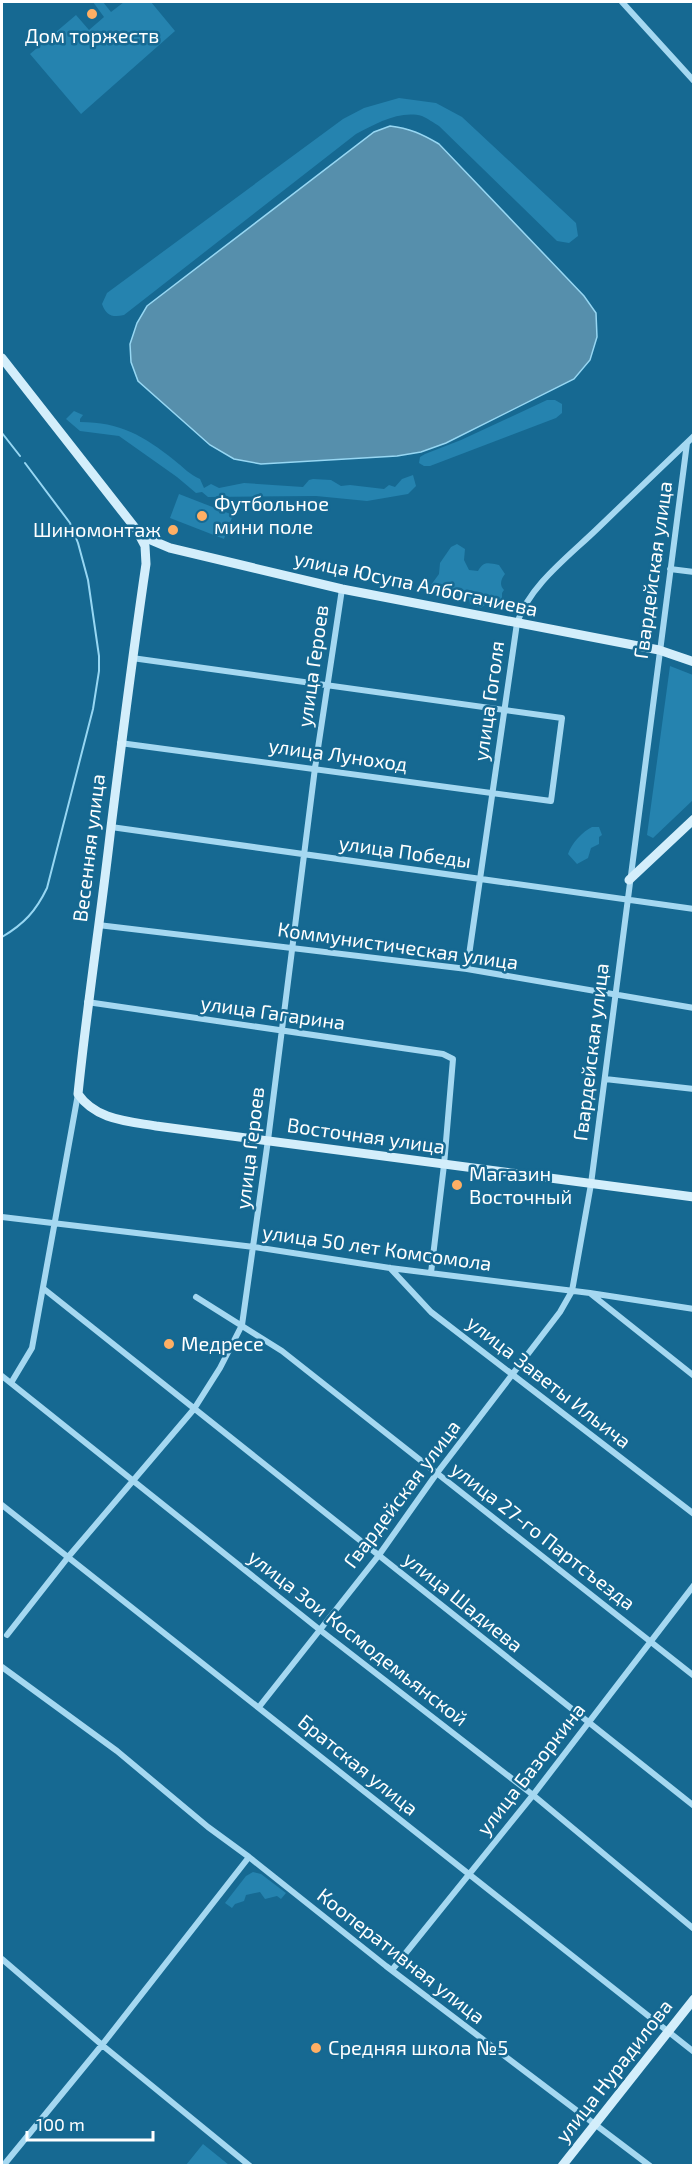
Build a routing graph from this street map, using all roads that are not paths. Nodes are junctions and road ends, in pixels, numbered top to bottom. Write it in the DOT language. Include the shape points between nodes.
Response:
graph roads {
  1 [pos="622,2"];
  2 [pos="693,81"];
  3 [pos="2,358"];
  4 [pos="693,436"];
  5 [pos="687,443"];
  6 [pos="136,529"];
  7 [pos="670,569"];
  8 [pos="693,572"];
  9 [pos="342,589"];
  10 [pos="517,623"];
  11 [pos="659,650"];
  12 [pos="132,657"];
  13 [pos="693,662"];
  14 [pos="328,685"];
  15 [pos="504,710"];
  16 [pos="120,743"];
  17 [pos="315,768"];
  18 [pos="493,794"];
  19 [pos="693,819"];
  20 [pos="111,827"];
  21 [pos="303,855"];
  22 [pos="480,879"];
  23 [pos="629,880"];
  24 [pos="626,898"];
  25 [pos="693,909"];
  26 [pos="98,924"];
  27 [pos="292,948"];
  28 [pos="466,969"];
  29 [pos="616,996"];
  30 [pos="87,1002"];
  31 [pos="693,1008"];
  32 [pos="282,1031"];
  33 [pos="605,1079"];
  34 [pos="693,1089"];
  35 [pos="78,1094"];
  36 [pos="268,1140"];
  37 [pos="444,1165"];
  38 [pos="591,1184"];
  39 [pos="693,1197"];
  40 [pos="2,1217"];
  41 [pos="55,1224"];
  42 [pos="254,1247"];
  43 [pos="390,1268"];
  44 [pos="431,1273"];
  45 [pos="44,1289"];
  46 [pos="572,1291"];
  47 [pos="590,1293"];
  48 [pos="196,1297"];
  49 [pos="693,1309"];
  50 [pos="242,1325"];
  51 [pos="512,1374"];
  52 [pos="2,1376"];
  53 [pos="693,1376"];
  54 [pos="10,1383"];
  55 [pos="194,1409"];
  56 [pos="437,1473"];
  57 [pos="134,1482"];
  58 [pos="2,1504"];
  59 [pos="693,1514"];
  60 [pos="379,1555"];
  61 [pos="69,1556"];
  62 [pos="693,1585"];
  63 [pos="320,1630"];
  64 [pos="7,1635"];
  65 [pos="650,1641"];
  66 [pos="2,1667"];
  67 [pos="693,1676"];
  68 [pos="259,1707"];
  69 [pos="588,1723"];
  70 [pos="533,1796"];
  71 [pos="693,1806"];
  72 [pos="249,1857"];
  73 [pos="469,1875"];
  74 [pos="693,1929"];
  75 [pos="2,1959"];
  76 [pos="392,1970"];
  77 [pos="693,1998"];
  78 [pos="668,2031"];
  79 [pos="102,2045"];
  80 [pos="693,2052"];
  81 [pos="594,2124"];
  82 [pos="3,2166"];
  83 [pos="250,2166"];
  84 [pos="562,2166"];
  85 [pos="650,2166"];
  1 -- 2 [label="street"];
  3 -- 6 [label="street, Весенняя улица"];
  4 -- 5 [label="street, улица Гоголя"];
  5 -- 7 [label="street, Гвардейская улица"];
  5 -- 10 [label="street, улица Гоголя" via="530,596"];
  6 -- 9 [label="street, улица Юсупа Албогачиева" via="170,548"];
  6 -- 12 [label="street, Весенняя улица" via="147,556"];
  7 -- 8 [label="street"];
  7 -- 11 [label="street, Гвардейская улица"];
  9 -- 10 [label="street, улица Юсупа Албогачиева"];
  9 -- 14 [label="street, улица Героев"];
  10 -- 11 [label="street, улица Юсупа Албогачиева"];
  10 -- 15 [label="street, улица Гоголя"];
  11 -- 13 [label="street, улица Юсупа Албогачиева"];
  11 -- 23 [label="street, Гвардейская улица"];
  12 -- 14 [label="street"];
  12 -- 16 [label="street, Весенняя улица"];
  14 -- 15 [label="street"];
  14 -- 17 [label="street, улица Героев"];
  15 -- 18 [label="street, улица Гоголя"];
  15 -- 18 [label="street, улица Луноход" via="562,718 550,801"];
  16 -- 17 [label="street, улица Луноход"];
  16 -- 20 [label="street, Весенняя улица"];
  17 -- 18 [label="street, улица Луноход"];
  17 -- 21 [label="street, улица Героев"];
  18 -- 22 [label="street, улица Гоголя"];
  19 -- 23 [label="street"];
  20 -- 21 [label="street, улица Победы"];
  20 -- 26 [label="street, Весенняя улица"];
  21 -- 22 [label="street, улица Победы"];
  21 -- 27 [label="street, улица Героев"];
  22 -- 24 [label="street, улица Победы"];
  22 -- 28 [label="street, улица Гоголя"];
  23 -- 24 [label="street, Гвардейская улица"];
  24 -- 25 [label="street, улица Победы"];
  24 -- 29 [label="street, Гвардейская улица"];
  26 -- 27 [label="street, Коммунистическая улица"];
  26 -- 30 [label="street, Весенняя улица"];
  27 -- 28 [label="street, Коммунистическая улица"];
  27 -- 32 [label="street, улица Героев"];
  28 -- 29 [label="street, Коммунистическая улица"];
  29 -- 31 [label="street, Коммунистическая улица"];
  29 -- 33 [label="street, Гвардейская улица"];
  30 -- 32 [label="street, улица Гагарина"];
  30 -- 35 [label="street, Весенняя улица"];
  32 -- 36 [label="street, улица Героев"];
  32 -- 37 [label="street, улица Гагарина" via="443,1054 453,1059"];
  33 -- 34 [label="street"];
  33 -- 38 [label="street, Гвардейская улица"];
  35 -- 36 [label="street, Восточная улица" via="88,1107 114,1119"];
  35 -- 41 [label="street, Весенняя улица"];
  36 -- 37 [label="street, Восточная улица"];
  36 -- 42 [label="street, улица Героев"];
  37 -- 38 [label="street, Восточная улица"];
  37 -- 44 [label="street"];
  38 -- 39 [label="street, Восточная улица"];
  38 -- 46 [label="street, Гвардейская улица"];
  40 -- 41 [label="street, улица 50 лет Комсомола"];
  41 -- 42 [label="street, улица 50 лет Комсомола"];
  41 -- 45 [label="street, Весенняя улица"];
  42 -- 43 [label="street, улица 50 лет Комсомола"];
  42 -- 50 [label="street, улица Героев"];
  43 -- 44 [label="street, улица 50 лет Комсомола"];
  43 -- 51 [label="street, улица Заветы Ильича" via="431,1312"];
  44 -- 46 [label="street, улица 50 лет Комсомола"];
  45 -- 54 [label="street, Весенняя улица" via="32,1348"];
  45 -- 55 [label="street, улица Шадиева"];
  46 -- 47 [label="street, улица 50 лет Комсомола"];
  46 -- 51 [label="street, Гвардейская улица"];
  47 -- 49 [label="street, улица 50 лет Комсомола"];
  47 -- 53 [label="street"];
  48 -- 50 [label="street, улица 27-го Партсъезда"];
  50 -- 55 [label="street, улица Героев"];
  50 -- 56 [label="street, улица 27-го Партсъезда" via="282,1351"];
  51 -- 56 [label="street, Гвардейская улица"];
  51 -- 59 [label="street, улица Заветы Ильича"];
  52 -- 54 [label="street, улица Зои Космодемьянской"];
  54 -- 57 [label="street, улица Зои Космодемьянской"];
  55 -- 57 [label="street, улица Героев"];
  55 -- 60 [label="street, улица Шадиева"];
  56 -- 60 [label="street, Гвардейская улица"];
  56 -- 65 [label="street, улица 27-го Партсъезда"];
  57 -- 61 [label="street, улица Героев"];
  57 -- 63 [label="street, улица Зои Космодемьянской"];
  58 -- 61 [label="street, Братская улица"];
  60 -- 63 [label="street, Гвардейская улица"];
  60 -- 69 [label="street, улица Шадиева"];
  61 -- 64 [label="street, улица Героев"];
  61 -- 68 [label="street, Братская улица"];
  62 -- 65 [label="street, улица Базоркина"];
  63 -- 68 [label="street, Гвардейская улица"];
  63 -- 70 [label="street, улица Зои Космодемьянской"];
  65 -- 67 [label="street, улица 27-го Партсъезда"];
  65 -- 69 [label="street, улица Базоркина"];
  66 -- 72 [label="street, Кооперативная улица" via="117,1751"];
  68 -- 73 [label="street, Братская улица"];
  69 -- 70 [label="street, улица Базоркина"];
  69 -- 71 [label="street, улица Шадиева"];
  70 -- 73 [label="street, улица Базоркина"];
  70 -- 74 [label="street, улица Зои Космодемьянской"];
  72 -- 76 [label="street, Кооперативная улица"];
  72 -- 79 [label="street"];
  73 -- 76 [label="street, улица Базоркина"];
  73 -- 78 [label="street, Братская улица"];
  75 -- 79 [label="street"];
  76 -- 81 [label="street, Кооперативная улица"];
  77 -- 78 [label="street, улица Нурадилова"];
  78 -- 80 [label="street, Братская улица"];
  78 -- 81 [label="street, улица Нурадилова"];
  79 -- 82 [label="street"];
  79 -- 83 [label="street"];
  81 -- 84 [label="street, улица Нурадилова"];
  81 -- 85 [label="street, Кооперативная улица"];
}
